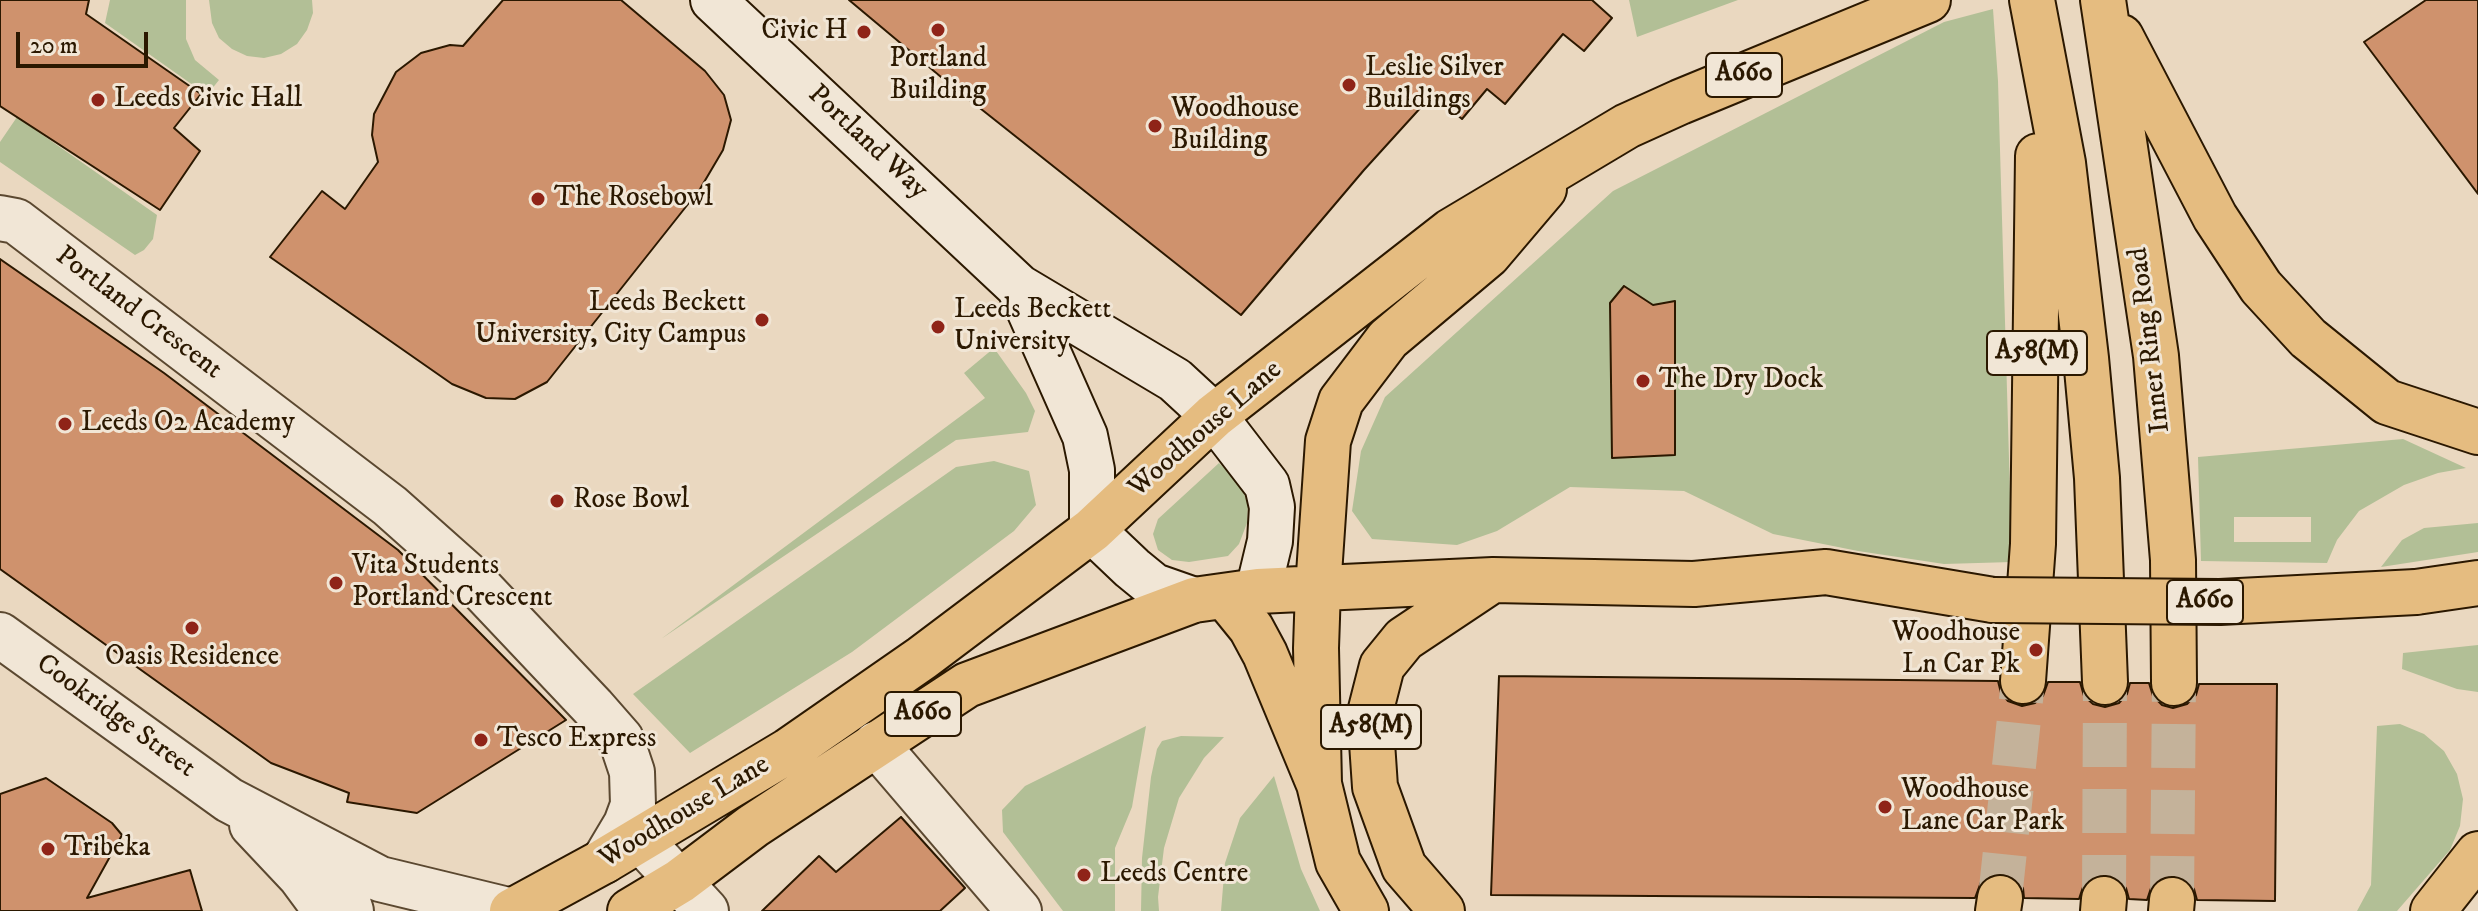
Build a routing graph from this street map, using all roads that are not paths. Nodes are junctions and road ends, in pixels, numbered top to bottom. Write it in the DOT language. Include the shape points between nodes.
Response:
graph roads {
  1 [pos="713,0"];
  2 [pos="1928,0"];
  3 [pos="2104,3"];
  4 [pos="2035,12"];
  5 [pos="1566,163"];
  6 [pos="8,219"];
  7 [pos="1019,287"];
  8 [pos="1214,416"];
  9 [pos="2478,432"];
  10 [pos="1092,530"];
  11 [pos="1493,580"];
  12 [pos="2478,583"];
  13 [pos="1318,589"];
  14 [pos="1226,596"];
  15 [pos="0,635"];
  16 [pos="2023,681"];
  17 [pos="2105,682"];
  18 [pos="2174,683"];
  19 [pos="876,744"];
  20 [pos="1319,784"];
  21 [pos="229,800"];
  22 [pos="623,842"];
  23 [pos="2476,857"];
  24 [pos="693,896"];
  25 [pos="326,911"];
  26 [pos="351,911"];
  27 [pos="424,911"];
  28 [pos="512,911"];
  29 [pos="630,911"];
  30 [pos="1019,911"];
  31 [pos="1366,911"];
  32 [pos="1442,911"];
  33 [pos="2433,911"];
  1 -- 7 [label="street, Portland Way"];
  2 -- 5 [label="highway, Woodhouse Lane / A660" via="1680,102"];
  3 -- 9 [label="highway" via="2215,217 2261,287 2308,338 2387,402"];
  3 -- 18 [label="highway, Inner Ring Road" via="2156,356 2173,560"];
  4 -- 16 [label="highway, A58(M)" via="2033,544"];
  4 -- 17 [label="highway, A58(M)" via="2063,163 2086,358"];
  5 -- 8 [label="highway, Woodhouse Lane / A660" via="1451,231"];
  5 -- 13 [label="highway" via="1488,255 1388,339 1341,401 1328,441"];
  6 -- 22 [label="street, Portland Crescent" via="390,506 472,579 621,739 632,772 633,805"];
  7 -- 8 [label="street, Portland Way" via="1175,380"];
  7 -- 10 [label="street, Portland Way" via="1085,436 1092,470"];
  8 -- 10 [label="highway, Woodhouse Lane / A660"];
  8 -- 14 [label="street, Portland Way" via="1267,485 1272,507 1270,541"];
  10 -- 14 [label="street" via="1154,586"];
  10 -- 22 [label="highway, Woodhouse Lane / A660" via="788,751"];
  11 -- 12 [label="highway, A660, bridge" via="1694,584 1826,572 1993,600 2220,602 2416,592"];
  11 -- 13 [label="highway, A660"];
  11 -- 32 [label="highway, A58(M)" via="1404,639 1382,666 1370,713 1375,787 1404,867"];
  13 -- 14 [label="highway, A660"];
  13 -- 20 [label="highway"];
  14 -- 19 [label="highway, Woodhouse Lane / A660" via="967,685"];
  14 -- 20 [label="highway" via="1265,654"];
  15 -- 21 [label="street, Cookridge Street"];
  19 -- 24 [label="highway, Woodhouse Lane / A660" via="753,826"];
  19 -- 30 [label="street"];
  20 -- 31 [label="highway" via="1338,862"];
  21 -- 25 [label="street, Cookridge Street"];
  21 -- 28 [label="street, Cookridge Street" via="380,879"];
  22 -- 24 [label="street"];
  22 -- 28 [label="highway, Woodhouse Lane / A660"];
  23 -- 33 [label="highway"];
  24 -- 29 [label="highway, Woodhouse Lane / A660"];
  26 -- 27 [label="street" via="336,866 378,887 434,904"];
}
